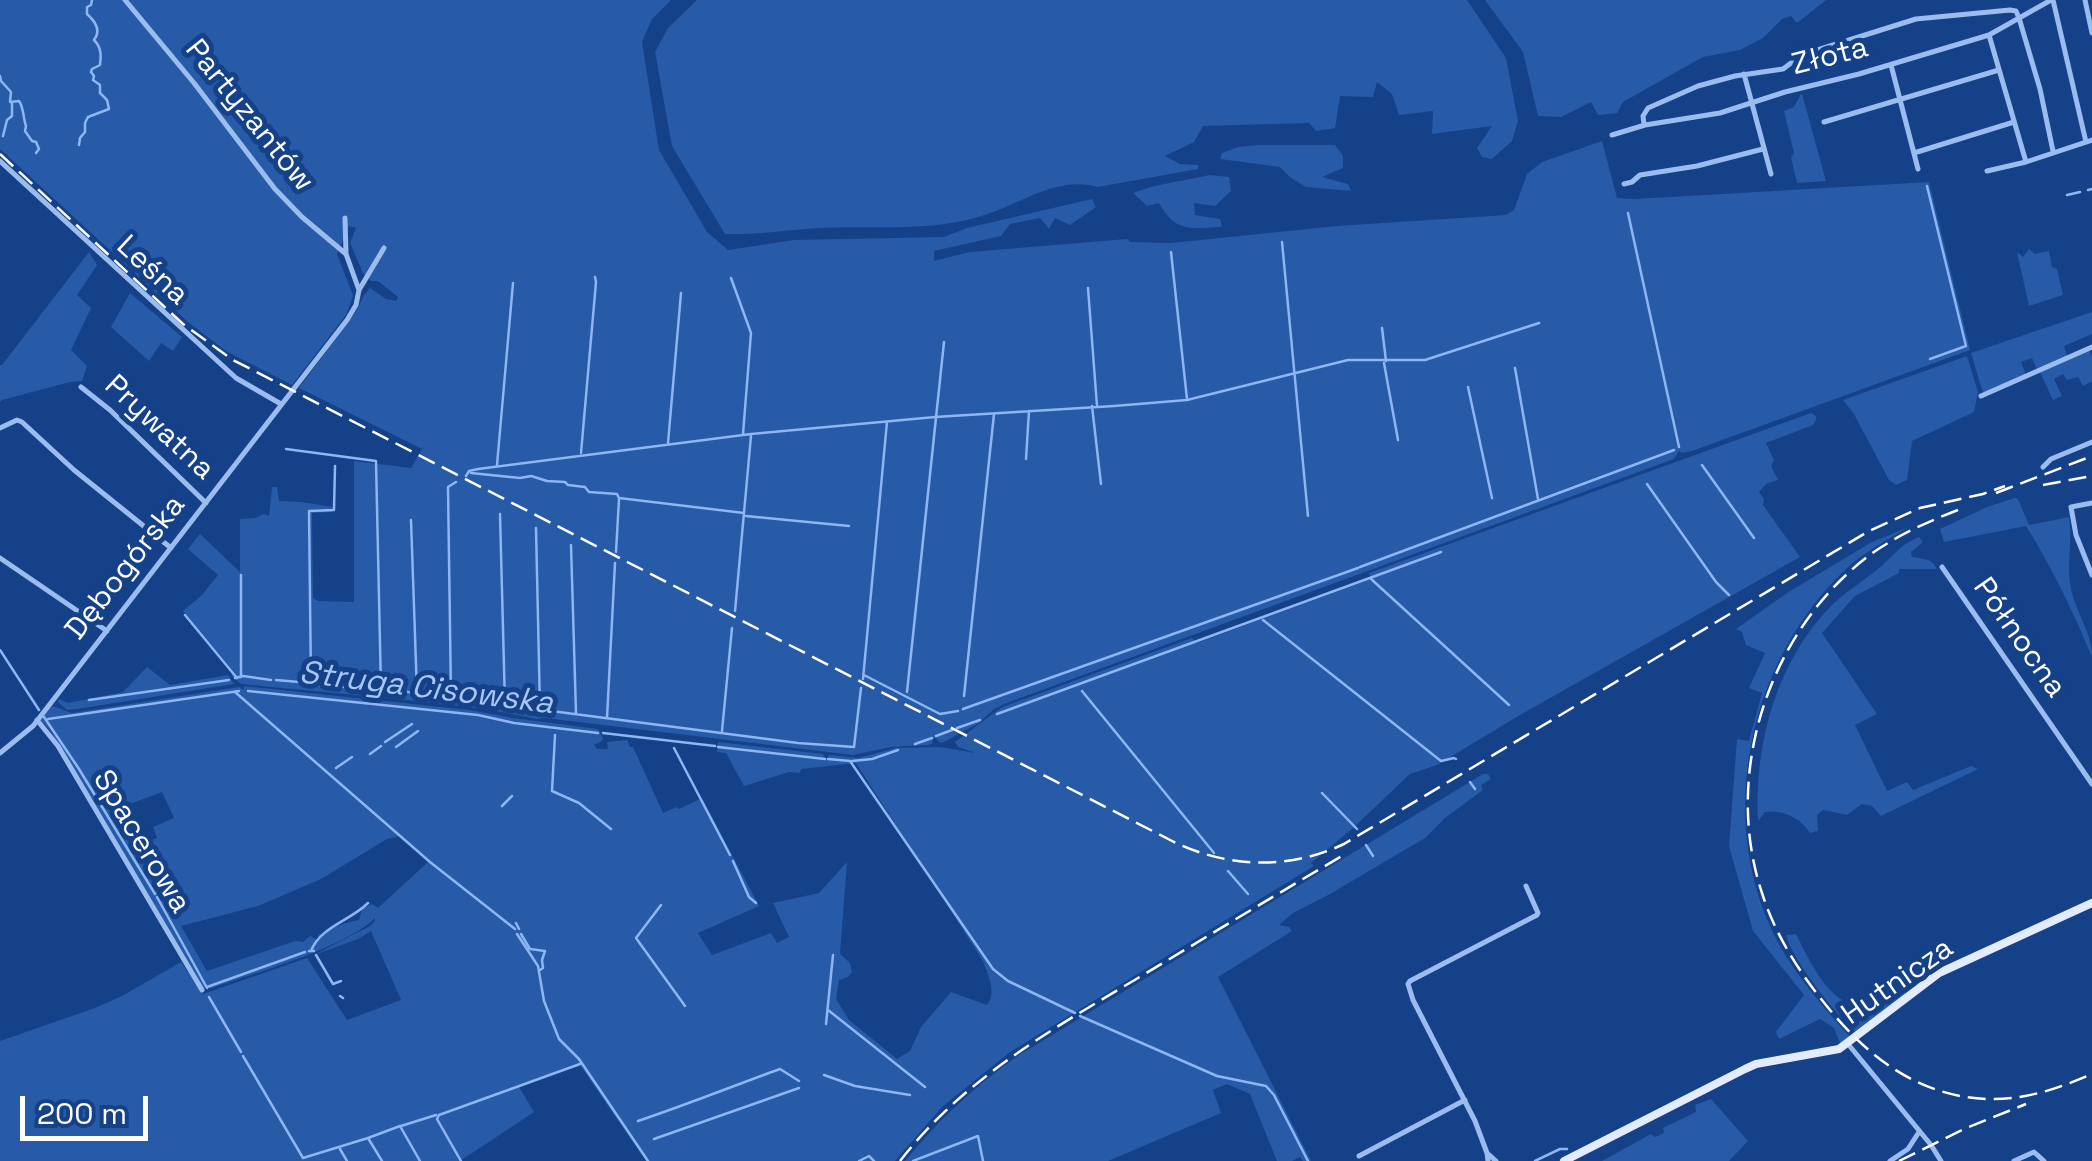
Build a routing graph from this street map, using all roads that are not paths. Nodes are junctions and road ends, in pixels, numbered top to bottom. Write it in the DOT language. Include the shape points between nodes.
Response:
graph roads {
  1 [pos="125,0"];
  2 [pos="2052,0"];
  3 [pos="2085,0"];
  4 [pos="2019,18"];
  5 [pos="2092,33"];
  6 [pos="1989,35"];
  7 [pos="1891,65"];
  8 [pos="1998,70"];
  9 [pos="1744,74"];
  10 [pos="1900,100"];
  11 [pos="1750,104"];
  12 [pos="1824,122"];
  13 [pos="2014,122"];
  14 [pos="1644,125"];
  15 [pos="1612,134"];
  16 [pos="2089,141"];
  17 [pos="1763,149"];
  18 [pos="2053,151"];
  19 [pos="1914,153"];
  20 [pos="0,161"];
  21 [pos="2026,162"];
  22 [pos="1918,169"];
  23 [pos="1987,171"];
  24 [pos="1771,174"];
  25 [pos="1624,184"];
  26 [pos="345,218"];
  27 [pos="384,248"];
  28 [pos="346,254"];
  29 [pos="359,290"];
  30 [pos="2092,348"];
  31 [pos="81,387"];
  32 [pos="1981,396"];
  33 [pos="281,404"];
  34 [pos="0,428"];
  35 [pos="2092,442"];
  36 [pos="2043,466"];
  37 [pos="206,502"];
  38 [pos="2092,503"];
  39 [pos="171,548"];
  40 [pos="0,558"];
  41 [pos="1942,568"];
  42 [pos="2092,575"];
  43 [pos="106,631"];
  44 [pos="37,720"];
  45 [pos="0,754"];
  46 [pos="2092,784"];
  47 [pos="1526,886"];
  48 [pos="2092,903"];
  49 [pos="202,990"];
  50 [pos="1848,1044"];
  51 [pos="1465,1100"];
  52 [pos="1920,1131"];
  53 [pos="1359,1156"];
  54 [pos="1488,1157"];
  55 [pos="1496,1161"];
  56 [pos="1564,1161"];
  57 [pos="1890,1161"];
  58 [pos="1941,1161"];
  59 [pos="2014,1161"];
  60 [pos="2044,1161"];
  1 -- 28 [label="street, Partyzantów" via="275,189"];
  2 -- 4 [label="street, Złota"];
  2 -- 16 [label="street"];
  3 -- 5 [label="street"];
  4 -- 6 [label="street, Złota"];
  4 -- 9 [label="street" via="2010,10 1923,18 1814,51 1783,69"];
  4 -- 18 [label="street"];
  6 -- 7 [label="street, Złota"];
  6 -- 8 [label="street"];
  7 -- 10 [label="street"];
  7 -- 11 [label="street, Złota"];
  8 -- 10 [label="street"];
  8 -- 13 [label="street"];
  9 -- 11 [label="street"];
  9 -- 14 [label="street" via="1652,105"];
  10 -- 12 [label="street"];
  10 -- 19 [label="street"];
  11 -- 14 [label="street, Złota"];
  11 -- 17 [label="street"];
  13 -- 19 [label="street"];
  13 -- 21 [label="street"];
  14 -- 15 [label="street, Złota"];
  16 -- 18 [label="street"];
  17 -- 24 [label="street"];
  17 -- 25 [label="street"];
  18 -- 21 [label="street"];
  19 -- 22 [label="street"];
  20 -- 33 [label="street, Leśna" via="236,378"];
  21 -- 23 [label="street"];
  26 -- 28 [label="street"];
  27 -- 29 [label="street"];
  28 -- 29 [label="street"];
  29 -- 33 [label="street" via="350,314"];
  30 -- 32 [label="street"];
  31 -- 37 [label="street, Prywatna"];
  33 -- 37 [label="street, Dębogórska"];
  34 -- 39 [label="street" via="22,422"];
  35 -- 36 [label="street"];
  37 -- 39 [label="street, Dębogórska"];
  38 -- 42 [label="street" via="2071,506"];
  39 -- 43 [label="street, Dębogórska"];
  40 -- 43 [label="street"];
  41 -- 46 [label="street, Północna"];
  43 -- 44 [label="street, Dębogórska"];
  44 -- 45 [label="street, Dębogórska"];
  44 -- 49 [label="street, Spacerowa"];
  47 -- 51 [label="street" via="1537,915 1408,984"];
  48 -- 50 [label="main road, Hutnicza" via="1939,973"];
  50 -- 52 [label="street"];
  50 -- 56 [label="main road, Hutnicza" via="1745,1068"];
  51 -- 53 [label="street"];
  51 -- 54 [label="street"];
  52 -- 57 [label="street"];
  52 -- 58 [label="street"];
  54 -- 55 [label="street"];
  59 -- 60 [label="street" via="2036,1153"];
}
